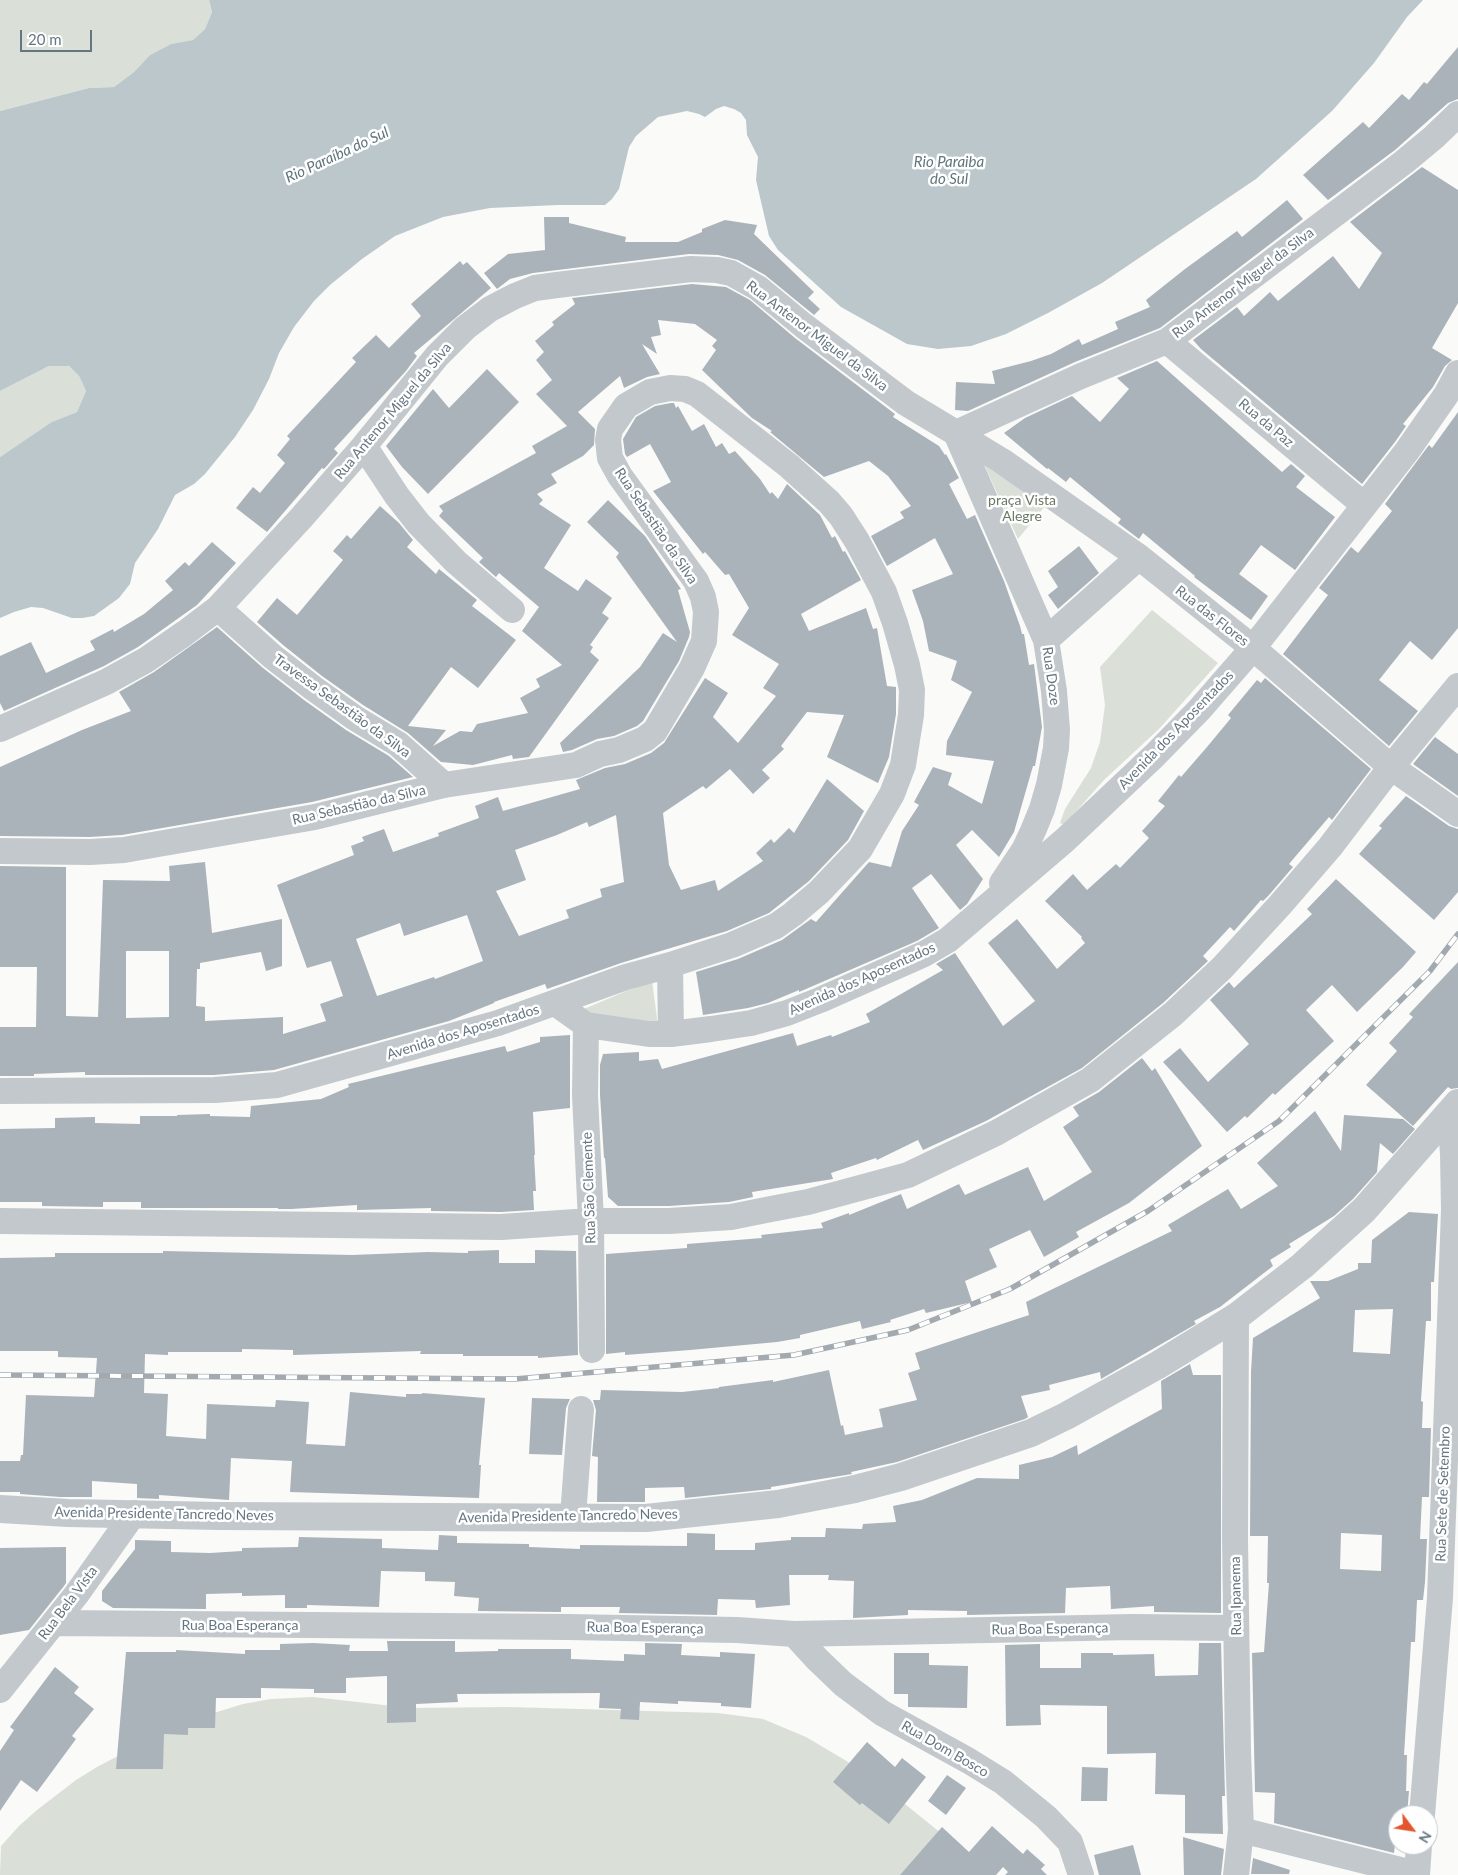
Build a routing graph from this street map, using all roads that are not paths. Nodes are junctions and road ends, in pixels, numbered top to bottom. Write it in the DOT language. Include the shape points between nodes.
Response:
graph roads {
  1 [pos="1458,114"];
  2 [pos="1167,340"];
  3 [pos="1458,373"];
  4 [pos="956,433"];
  5 [pos="364,446"];
  6 [pos="1364,505"];
  7 [pos="1139,557"];
  8 [pos="218,608"];
  9 [pos="512,610"];
  10 [pos="1046,640"];
  11 [pos="1253,648"];
  12 [pos="1458,686"];
  13 [pos="0,729"];
  14 [pos="1391,767"];
  15 [pos="444,785"];
  16 [pos="1458,814"];
  17 [pos="0,851"];
  18 [pos="976,917"];
  19 [pos="670,965"];
  20 [pos="555,1003"];
  21 [pos="586,1025"];
  22 [pos="671,1034"];
  23 [pos="0,1091"];
  24 [pos="1454,1107"];
  25 [pos="1456,1211"];
  26 [pos="0,1221"];
  27 [pos="591,1221"];
  28 [pos="1236,1317"];
  29 [pos="592,1350"];
  30 [pos="581,1409"];
  31 [pos="1452,1411"];
  32 [pos="0,1509"];
  33 [pos="134,1514"];
  34 [pos="573,1516"];
  35 [pos="1449,1599"];
  36 [pos="54,1623"];
  37 [pos="1236,1628"];
  38 [pos="794,1634"];
  39 [pos="0,1689"];
  40 [pos="1423,1805"];
  41 [pos="1241,1830"];
  42 [pos="1418,1855"];
  43 [pos="1074,1871"];
  44 [pos="1417,1874"];
  45 [pos="1236,1875"];
  1 -- 2 [label="street, Rua Antenor Miguel da Silva" via="1404,162"];
  2 -- 4 [label="street, Rua Antenor Miguel da Silva"];
  2 -- 6 [label="street, Rua da Paz"];
  3 -- 6 [label="street, Avenida dos Aposentados" via="1407,451"];
  4 -- 5 [label="street, Rua Antenor Miguel da Silva" via="906,402 746,280 718,270 691,269 535,288 490,309 437,356"];
  4 -- 7 [label="street, Rua das Flores" via="1002,461"];
  4 -- 10 [label="street, Rua Doze"];
  5 -- 8 [label="street, Rua Antenor Miguel da Silva"];
  5 -- 9 [label="street" via="418,522 456,562"];
  6 -- 11 [label="street, Avenida dos Aposentados"];
  7 -- 10 [label="street"];
  7 -- 11 [label="street, Rua das Flores"];
  8 -- 13 [label="street, Rua Antenor Miguel da Silva" via="146,660 106,682"];
  8 -- 15 [label="street, Travessa Sebastião da Silva" via="306,683 354,718 398,744"];
  10 -- 18 [label="street, Rua Doze" via="1057,730 1048,785 1024,850"];
  11 -- 14 [label="street, Rua das Flores"];
  11 -- 18 [label="street, Avenida dos Aposentados" via="1155,754"];
  12 -- 14 [label="street"];
  14 -- 16 [label="street, Rua das Flores"];
  14 -- 27 [label="street" via="1330,846 1222,968 1125,1053 1055,1101 908,1175 844,1192 731,1217"];
  15 -- 17 [label="street, Rua Sebastião da Silva" via="315,817 124,850"];
  15 -- 19 [label="street, Rua Sebastião da Silva" via="576,765 634,744 655,731 686,680 704,641 706,612 696,581 620,476 610,458 608,440 610,429 626,406 650,392 670,388 697,394 789,466 841,516 884,592 895,623 912,690 911,715 903,765 892,794 860,849 840,871 794,914 776,926 732,945"];
  18 -- 22 [label="street, Avenida dos Aposentados" via="948,940 924,954 787,1013 751,1023"];
  19 -- 20 [label="street, Rua Sebastião da Silva"];
  19 -- 22 [label="street"];
  20 -- 21 [label="street, Avenida dos Aposentados"];
  20 -- 23 [label="street, Avenida dos Aposentados" via="454,1036 277,1085 215,1090"];
  21 -- 22 [label="street, Avenida dos Aposentados"];
  21 -- 27 [label="street, Rua São Clemente" via="585,1095"];
  24 -- 25 [label="street, Rua Sete de Setembro"];
  24 -- 28 [label="street, Avenida Presidente Tancredo Neves" via="1364,1210 1302,1266"];
  25 -- 31 [label="street, Rua Sete de Setembro"];
  26 -- 27 [label="street" via="501,1227"];
  27 -- 29 [label="street, Rua São Clemente"];
  28 -- 34 [label="street, Avenida Presidente Tancredo Neves" via="1158,1365 1040,1429 901,1477 813,1498 734,1509 646,1518"];
  28 -- 37 [label="street, Rua Ipanema"];
  30 -- 34 [label="street"];
  31 -- 35 [label="street, Rua Sete de Setembro"];
  32 -- 33 [label="street, Avenida Presidente Tancredo Neves"];
  33 -- 34 [label="street, Avenida Presidente Tancredo Neves" via="421,1518"];
  33 -- 36 [label="street, Rua Bela Vista"];
  35 -- 40 [label="street, Rua Sete de Setembro"];
  36 -- 38 [label="street, Rua Boa Esperança" via="567,1627"];
  36 -- 39 [label="street, Rua Bela Vista"];
  37 -- 38 [label="street, Rua Boa Esperança"];
  37 -- 41 [label="street, Rua Ipanema"];
  38 -- 43 [label="street, Rua Dom Bosco" via="843,1684 882,1713 969,1760 1003,1782 1046,1817 1070,1842"];
  41 -- 44 [label="street"];
  41 -- 45 [label="street, Rua Ipanema"];
  42 -- 44 [label="street"];
}
